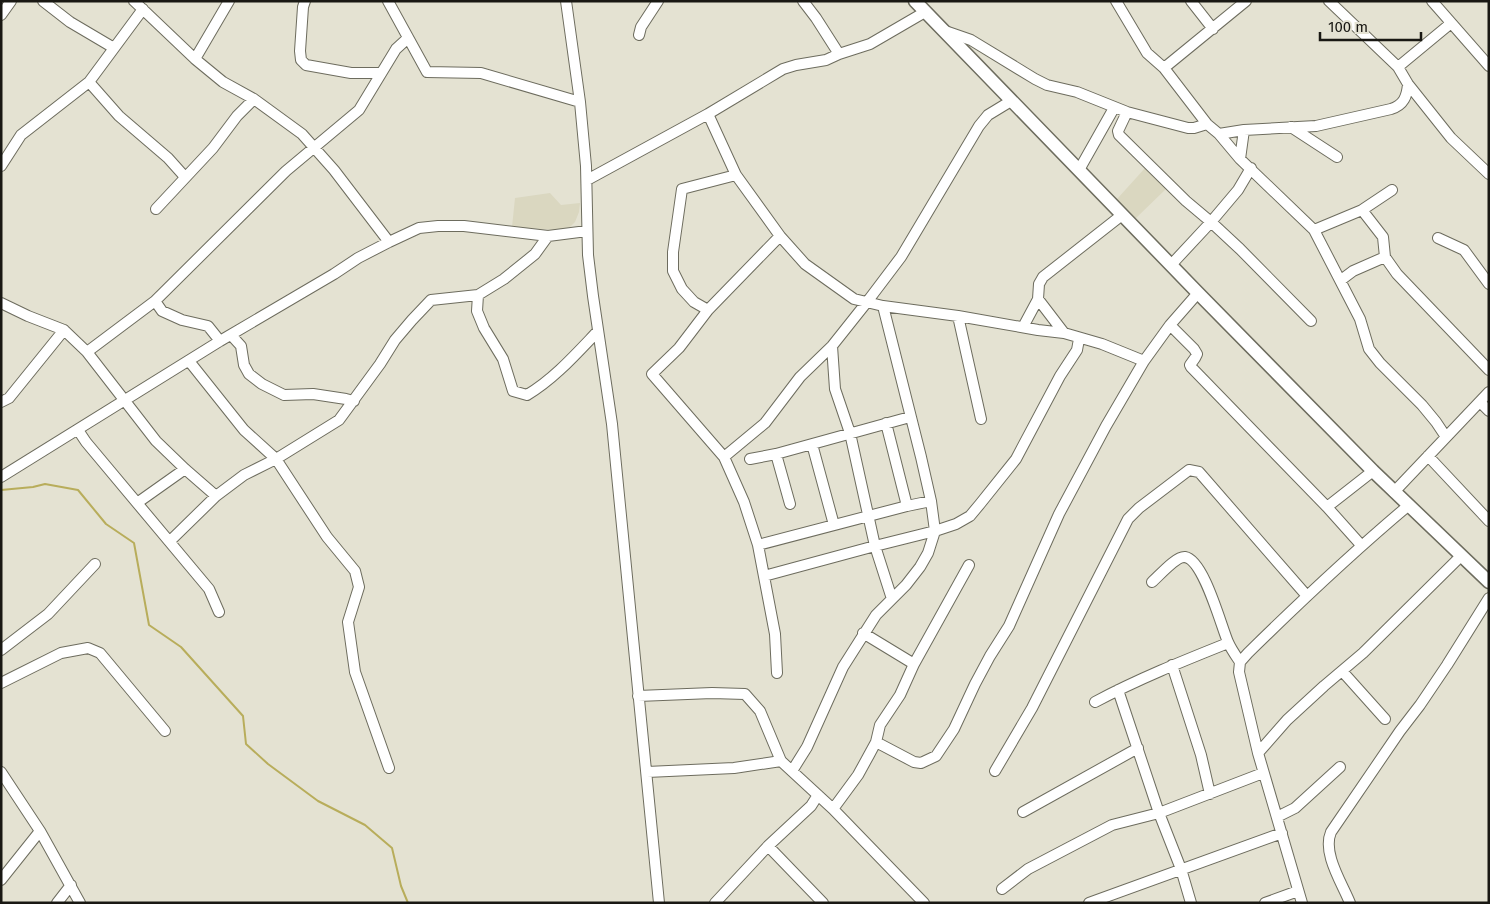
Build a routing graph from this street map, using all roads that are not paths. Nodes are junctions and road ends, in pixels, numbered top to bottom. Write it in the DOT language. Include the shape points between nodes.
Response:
graph roads {
  1 [pos="12,1"];
  2 [pos="43,1"];
  3 [pos="134,1"];
  4 [pos="229,1"];
  5 [pos="305,1"];
  6 [pos="388,1"];
  7 [pos="566,1"];
  8 [pos="658,1"];
  9 [pos="803,1"];
  10 [pos="915,1"];
  11 [pos="1116,1"];
  12 [pos="1191,1"];
  13 [pos="1246,1"];
  14 [pos="1329,1"];
  15 [pos="1432,1"];
  16 [pos="143,9"];
  17 [pos="925,12"];
  18 [pos="1,15"];
  19 [pos="1450,24"];
  20 [pos="1214,28"];
  21 [pos="945,31"];
  22 [pos="639,35"];
  23 [pos="408,38"];
  24 [pos="114,48"];
  25 [pos="839,54"];
  26 [pos="195,59"];
  27 [pos="1489,66"];
  28 [pos="1398,67"];
  29 [pos="1164,68"];
  30 [pos="381,73"];
  31 [pos="90,82"];
  32 [pos="1408,84"];
  33 [pos="254,99"];
  34 [pos="1011,101"];
  35 [pos="580,102"];
  36 [pos="1114,108"];
  37 [pos="1127,112"];
  38 [pos="708,114"];
  39 [pos="1207,124"];
  40 [pos="1291,127"];
  41 [pos="1244,130"];
  42 [pos="1219,134"];
  43 [pos="314,148"];
  44 [pos="1337,157"];
  45 [pos="1240,159"];
  46 [pos="1,166"];
  47 [pos="1251,168"];
  48 [pos="1079,170"];
  49 [pos="1489,174"];
  50 [pos="736,175"];
  51 [pos="185,177"];
  52 [pos="586,180"];
  53 [pos="1392,190"];
  54 [pos="156,209"];
  55 [pos="1362,210"];
  56 [pos="1122,215"];
  57 [pos="1211,222"];
  58 [pos="1314,230"];
  59 [pos="587,231"];
  60 [pos="548,236"];
  61 [pos="780,236"];
  62 [pos="1438,238"];
  63 [pos="389,242"];
  64 [pos="1385,257"];
  65 [pos="1171,265"];
  66 [pos="1341,280"];
  67 [pos="1489,284"];
  68 [pos="1198,293"];
  69 [pos="478,294"];
  70 [pos="1038,299"];
  71 [pos="155,301"];
  72 [pos="867,302"];
  73 [pos="1,303"];
  74 [pos="883,306"];
  75 [pos="708,310"];
  76 [pos="958,316"];
  77 [pos="1311,321"];
  78 [pos="1170,325"];
  79 [pos="1024,327"];
  80 [pos="64,330"];
  81 [pos="598,331"];
  82 [pos="1064,333"];
  83 [pos="231,335"];
  84 [pos="1079,339"];
  85 [pos="220,341"];
  86 [pos="832,346"];
  87 [pos="87,352"];
  88 [pos="189,361"];
  89 [pos="1144,361"];
  90 [pos="1489,370"];
  91 [pos="1489,392"];
  92 [pos="124,400"];
  93 [pos="1,402"];
  94 [pos="354,402"];
  95 [pos="1480,402"];
  96 [pos="1489,411"];
  97 [pos="910,417"];
  98 [pos="981,419"];
  99 [pos="886,423"];
  100 [pos="78,430"];
  101 [pos="850,433"];
  102 [pos="1446,437"];
  103 [pos="812,444"];
  104 [pos="776,454"];
  105 [pos="1428,456"];
  106 [pos="724,457"];
  107 [pos="276,459"];
  108 [pos="750,459"];
  109 [pos="184,469"];
  110 [pos="1373,471"];
  111 [pos="1,478"];
  112 [pos="1394,492"];
  113 [pos="216,496"];
  114 [pos="931,501"];
  115 [pos="137,502"];
  116 [pos="790,504"];
  117 [pos="1409,505"];
  118 [pos="907,506"];
  119 [pos="1327,507"];
  120 [pos="868,516"];
  121 [pos="1489,521"];
  122 [pos="834,525"];
  123 [pos="935,532"];
  124 [pos="170,541"];
  125 [pos="758,545"];
  126 [pos="1361,545"];
  127 [pos="875,546"];
  128 [pos="1461,556"];
  129 [pos="95,564"];
  130 [pos="969,565"];
  131 [pos="764,576"];
  132 [pos="1152,582"];
  133 [pos="1489,582"];
  134 [pos="1307,596"];
  135 [pos="1489,598"];
  136 [pos="892,599"];
  137 [pos="219,612"];
  138 [pos="863,633"];
  139 [pos="1228,643"];
  140 [pos="1,650"];
  141 [pos="1240,662"];
  142 [pos="914,664"];
  143 [pos="1172,665"];
  144 [pos="1342,671"];
  145 [pos="777,673"];
  146 [pos="1,683"];
  147 [pos="1118,690"];
  148 [pos="638,696"];
  149 [pos="1095,702"];
  150 [pos="1385,719"];
  151 [pos="165,731"];
  152 [pos="876,742"];
  153 [pos="1138,748"];
  154 [pos="1258,753"];
  155 [pos="781,761"];
  156 [pos="1340,767"];
  157 [pos="389,768"];
  158 [pos="995,770"];
  159 [pos="792,771"];
  160 [pos="647,772"];
  161 [pos="1264,773"];
  162 [pos="3,780"];
  163 [pos="1210,794"];
  164 [pos="818,795"];
  165 [pos="833,809"];
  166 [pos="1023,812"];
  167 [pos="1159,813"];
  168 [pos="1277,817"];
  169 [pos="40,831"];
  170 [pos="1282,833"];
  171 [pos="768,846"];
  172 [pos="1181,869"];
  173 [pos="1,880"];
  174 [pos="71,885"];
  175 [pos="1002,889"];
  176 [pos="1298,891"];
  177 [pos="717,902"];
  178 [pos="57,903"];
  179 [pos="80,903"];
  180 [pos="659,903"];
  181 [pos="823,903"];
  182 [pos="924,903"];
  183 [pos="1089,903"];
  184 [pos="1191,903"];
  185 [pos="1265,903"];
  186 [pos="1302,903"];
  187 [pos="1350,903"];
  1 -- 18 [label="street"];
  2 -- 24 [label="street" via="70,22"];
  3 -- 16 [label="street"];
  4 -- 26 [label="street"];
  5 -- 30 [label="street" via="300,51 306,65 351,73"];
  6 -- 23 [label="street"];
  7 -- 35 [label="street"];
  8 -- 22 [label="street" via="641,26"];
  9 -- 25 [label="street"];
  10 -- 17 [label="main road"];
  11 -- 29 [label="street" via="1147,53"];
  12 -- 20 [label="street"];
  13 -- 20 [label="street"];
  14 -- 28 [label="street"];
  15 -- 19 [label="street"];
  16 -- 24 [label="street"];
  16 -- 26 [label="street"];
  17 -- 21 [label="main road"];
  17 -- 25 [label="street" via="870,44"];
  19 -- 27 [label="street"];
  19 -- 28 [label="street"];
  20 -- 29 [label="street"];
  21 -- 34 [label="main road"];
  21 -- 36 [label="street" via="971,40 1046,85 1076,92"];
  23 -- 30 [label="street" via="396,49"];
  23 -- 35 [label="street" via="427,72 481,74"];
  24 -- 31 [label="street"];
  25 -- 38 [label="street" via="783,69"];
  26 -- 33 [label="street" via="223,82"];
  28 -- 32 [label="street"];
  29 -- 39 [label="street"];
  30 -- 43 [label="street" via="359,110"];
  31 -- 46 [label="street" via="21,135"];
  31 -- 51 [label="street" via="119,116"];
  32 -- 40 [label="street" via="1406,98 1396,108 1316,126"];
  32 -- 49 [label="street" via="1451,138"];
  33 -- 43 [label="street" via="302,134"];
  33 -- 51 [label="street"];
  34 -- 48 [label="main road"];
  34 -- 72 [label="street" via="988,115 979,126 900,257"];
  35 -- 52 [label="street"];
  36 -- 37 [label="street"];
  36 -- 48 [label="street"];
  37 -- 39 [label="street" via="1188,128"];
  37 -- 57 [label="street" via="1118,132 1120,135"];
  38 -- 50 [label="street"];
  38 -- 52 [label="street"];
  39 -- 42 [label="street"];
  40 -- 41 [label="street"];
  40 -- 44 [label="street"];
  41 -- 42 [label="street"];
  41 -- 45 [label="street"];
  42 -- 45 [label="street"];
  43 -- 63 [label="street"];
  43 -- 71 [label="street"];
  45 -- 47 [label="street"];
  47 -- 57 [label="street" via="1238,190"];
  47 -- 58 [label="street"];
  48 -- 56 [label="main road"];
  50 -- 61 [label="street"];
  50 -- 75 [label="street" via="682,189 672,271 682,290"];
  51 -- 54 [label="street"];
  52 -- 59 [label="street"];
  53 -- 55 [label="street"];
  55 -- 58 [label="street"];
  55 -- 64 [label="street" via="1383,237"];
  56 -- 65 [label="main road"];
  56 -- 70 [label="street" via="1043,277"];
  57 -- 65 [label="street"];
  57 -- 77 [label="street"];
  58 -- 66 [label="street"];
  59 -- 60 [label="street"];
  59 -- 81 [label="street"];
  60 -- 63 [label="street" via="438,226 419,228"];
  60 -- 69 [label="street" via="534,254 504,279"];
  61 -- 72 [label="street" via="805,264 854,299"];
  61 -- 75 [label="street"];
  62 -- 67 [label="street" via="1464,250"];
  63 -- 83 [label="street"];
  64 -- 66 [label="street"];
  64 -- 90 [label="street" via="1397,274"];
  65 -- 68 [label="main road"];
  66 -- 102 [label="street" via="1360,319 1369,349 1422,405"];
  68 -- 78 [label="street"];
  68 -- 110 [label="main road"];
  69 -- 81 [label="street" via="477,311 503,358 513,391 527,396 562,368"];
  69 -- 94 [label="street" via="431,300 395,340"];
  70 -- 79 [label="street"];
  70 -- 82 [label="street"];
  71 -- 85 [label="street" via="162,311 208,326"];
  71 -- 87 [label="street"];
  72 -- 74 [label="street"];
  72 -- 86 [label="street"];
  73 -- 80 [label="street"];
  74 -- 76 [label="street"];
  74 -- 97 [label="street"];
  75 -- 106 [label="street" via="679,348 652,374"];
  76 -- 79 [label="street"];
  76 -- 98 [label="street"];
  78 -- 89 [label="street"];
  78 -- 119 [label="street" via="1197,354 1191,367"];
  79 -- 82 [label="street"];
  80 -- 87 [label="street"];
  80 -- 93 [label="street" via="9,398"];
  81 -- 148 [label="street" via="612,424"];
  82 -- 84 [label="street"];
  83 -- 85 [label="street"];
  83 -- 94 [label="street" via="241,346 249,374 262,384 284,394 313,394"];
  84 -- 89 [label="street" via="1102,344"];
  84 -- 123 [label="street" via="1074,356 1055,384 1016,459 970,516"];
  85 -- 88 [label="street"];
  86 -- 101 [label="street" via="835,389"];
  86 -- 106 [label="street" via="800,377 765,423"];
  87 -- 92 [label="street"];
  88 -- 92 [label="street"];
  88 -- 107 [label="street" via="244,430"];
  89 -- 152 [label="street" via="1059,514 1009,626 936,756 921,763 914,762"];
  91 -- 95 [label="street"];
  92 -- 100 [label="street"];
  92 -- 109 [label="street" via="156,441"];
  94 -- 107 [label="street" via="339,420"];
  95 -- 96 [label="street"];
  95 -- 102 [label="street"];
  97 -- 99 [label="street"];
  97 -- 114 [label="street"];
  99 -- 101 [label="street"];
  99 -- 118 [label="street"];
  100 -- 111 [label="street"];
  100 -- 115 [label="street"];
  101 -- 103 [label="street"];
  101 -- 120 [label="street"];
  102 -- 105 [label="street"];
  103 -- 104 [label="street"];
  103 -- 122 [label="street"];
  104 -- 108 [label="street"];
  104 -- 116 [label="street"];
  105 -- 112 [label="street"];
  105 -- 121 [label="street"];
  106 -- 125 [label="street"];
  107 -- 113 [label="street" via="244,475"];
  107 -- 157 [label="street" via="327,537 355,571 359,587 348,622 355,672"];
  109 -- 113 [label="street"];
  109 -- 115 [label="street"];
  110 -- 112 [label="main road"];
  110 -- 119 [label="street"];
  112 -- 117 [label="main road"];
  113 -- 124 [label="street"];
  114 -- 118 [label="street"];
  114 -- 123 [label="street"];
  115 -- 124 [label="street"];
  117 -- 126 [label="street"];
  117 -- 128 [label="main road"];
  118 -- 120 [label="street"];
  119 -- 126 [label="street"];
  120 -- 122 [label="street"];
  120 -- 127 [label="street"];
  122 -- 125 [label="street"];
  123 -- 127 [label="street"];
  123 -- 136 [label="street" via="920,567"];
  124 -- 137 [label="street" via="209,589"];
  125 -- 131 [label="street"];
  126 -- 134 [label="street"];
  127 -- 131 [label="street"];
  127 -- 136 [label="street"];
  128 -- 133 [label="main road"];
  128 -- 144 [label="street"];
  129 -- 140 [label="street" via="48,614"];
  130 -- 142 [label="street"];
  131 -- 145 [label="street" via="775,634"];
  132 -- 139 [label="street" via="1179,558 1193,561 1210,590"];
  134 -- 141 [label="street"];
  134 -- 158 [label="street" via="1199,472 1189,470 1128,520 1032,708"];
  135 -- 187 [label="street" via="1328,838 1330,857"];
  136 -- 138 [label="street"];
  138 -- 142 [label="street"];
  138 -- 159 [label="street"];
  139 -- 141 [label="street"];
  139 -- 143 [label="street"];
  141 -- 154 [label="street" via="1239,672"];
  142 -- 152 [label="street" via="900,695 880,725"];
  143 -- 147 [label="street"];
  143 -- 163 [label="street"];
  144 -- 150 [label="street"];
  144 -- 154 [label="street" via="1288,720"];
  146 -- 151 [label="street" via="61,653 88,648 100,653"];
  147 -- 149 [label="street"];
  147 -- 153 [label="street"];
  148 -- 155 [label="street" via="745,694 760,711"];
  148 -- 160 [label="street"];
  152 -- 165 [label="street"];
  153 -- 166 [label="street"];
  153 -- 167 [label="street"];
  154 -- 161 [label="street"];
  155 -- 159 [label="street"];
  155 -- 160 [label="street" via="734,768"];
  156 -- 168 [label="street" via="1295,808"];
  159 -- 164 [label="street"];
  160 -- 180 [label="street"];
  161 -- 163 [label="street"];
  161 -- 168 [label="street"];
  162 -- 169 [label="street"];
  163 -- 167 [label="street"];
  164 -- 165 [label="street"];
  164 -- 171 [label="street" via="811,806"];
  165 -- 182 [label="street"];
  167 -- 172 [label="street"];
  167 -- 175 [label="street" via="1112,825 1028,869"];
  168 -- 170 [label="street"];
  169 -- 173 [label="street"];
  169 -- 174 [label="street"];
  170 -- 172 [label="street"];
  170 -- 176 [label="street"];
  171 -- 177 [label="street"];
  171 -- 181 [label="street"];
  172 -- 183 [label="street"];
  172 -- 184 [label="street"];
  174 -- 178 [label="street"];
  174 -- 179 [label="street"];
  176 -- 185 [label="street"];
  176 -- 186 [label="street"];
}
